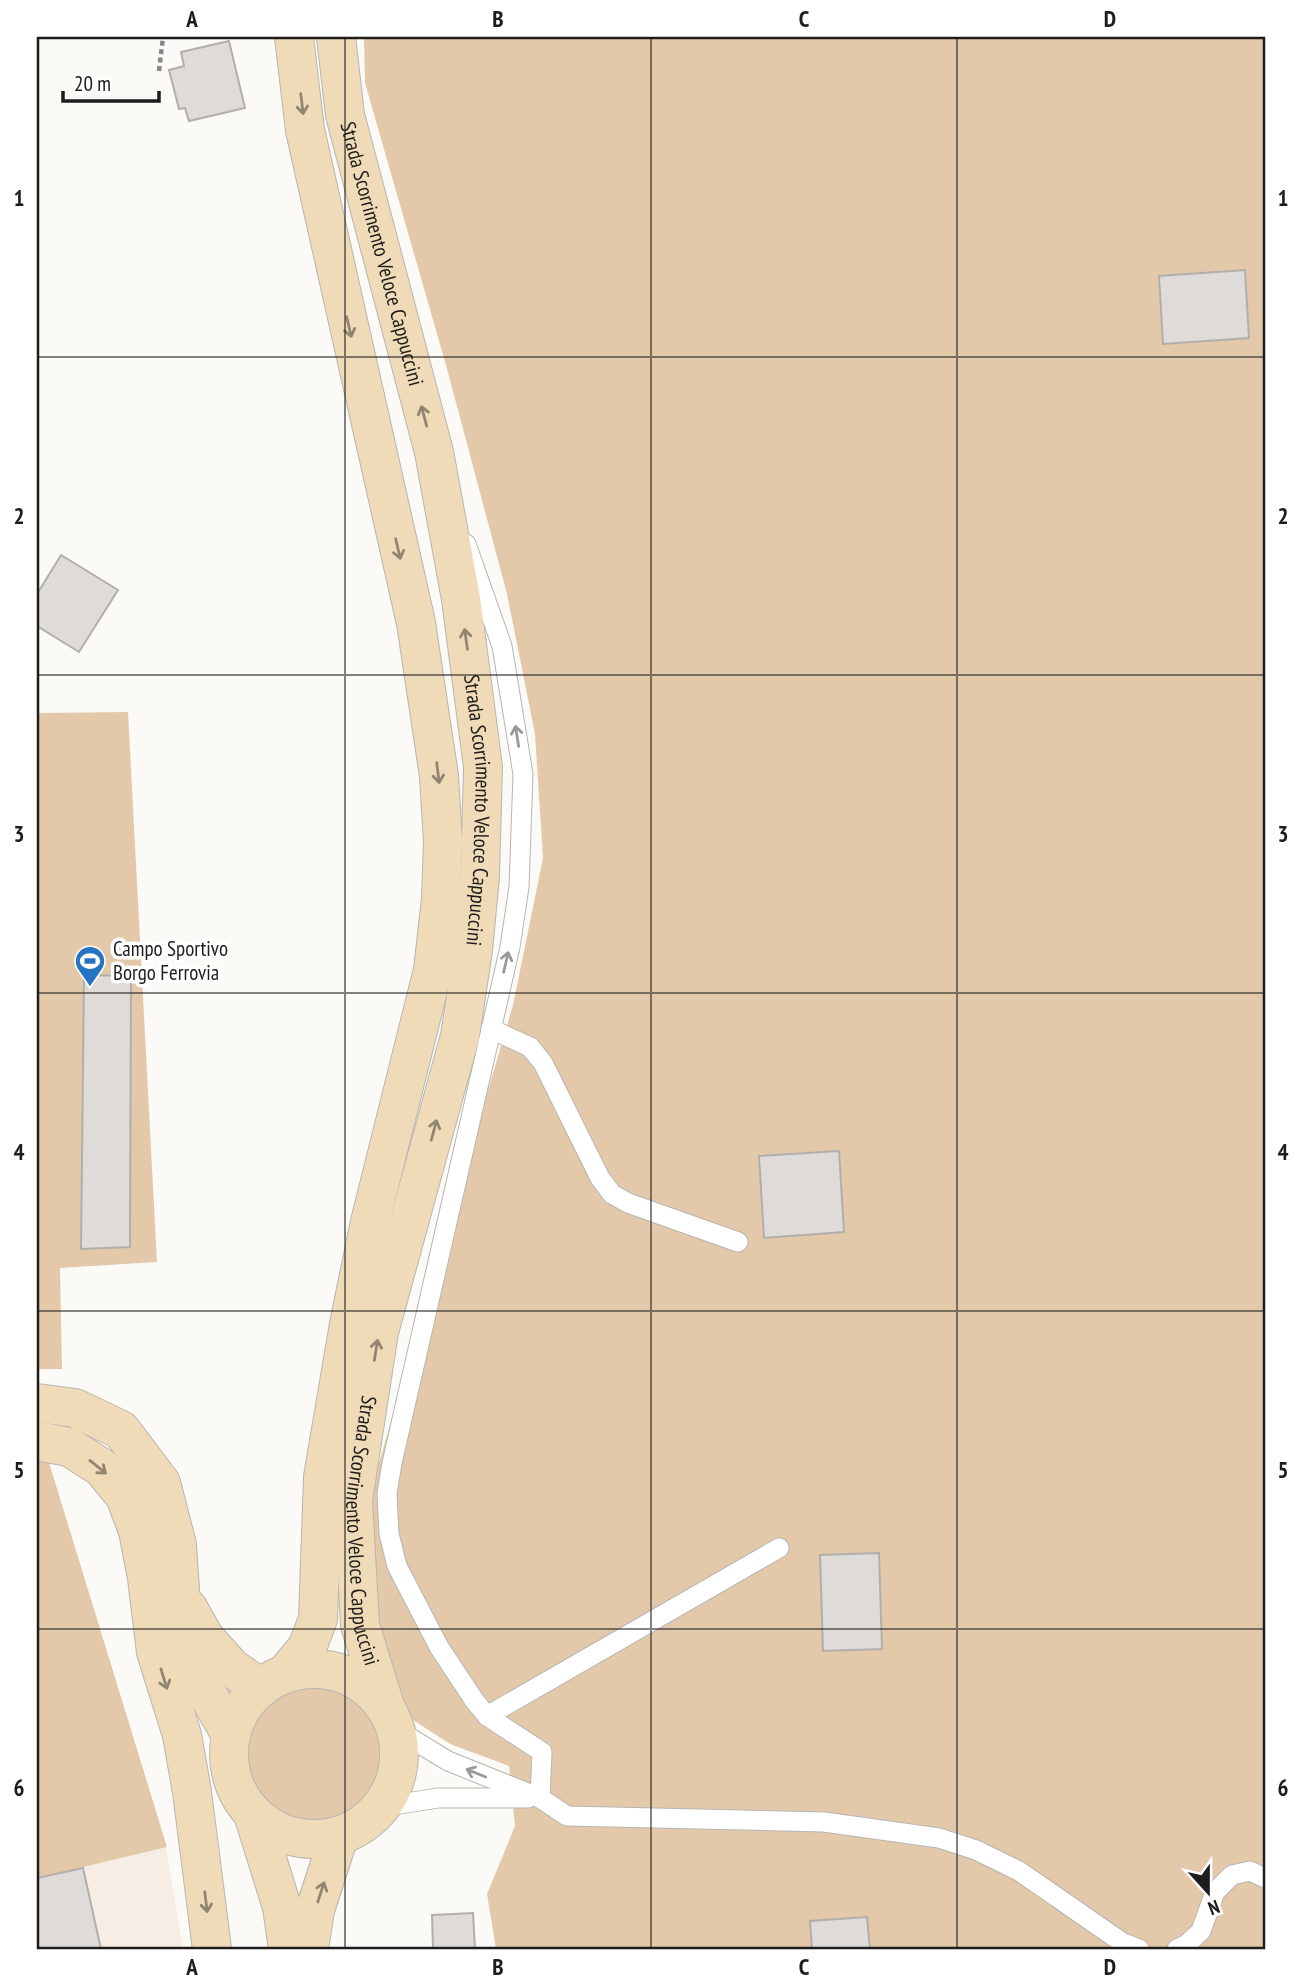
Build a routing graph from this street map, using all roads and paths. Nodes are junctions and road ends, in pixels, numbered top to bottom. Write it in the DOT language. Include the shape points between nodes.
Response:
graph roads {
  1 [pos="163,37"];
  2 [pos="294,37"];
  3 [pos="336,37"];
  4 [pos="159,71"];
  5 [pos="434,452"];
  6 [pos="491,1029"];
  7 [pos="738,1242"];
  8 [pos="37,1403"];
  9 [pos="37,1441"];
  10 [pos="779,1548"];
  11 [pos="181,1597"];
  12 [pos="273,1681"];
  13 [pos="487,1716"];
  14 [pos="391,1718"];
  15 [pos="231,1735"];
  16 [pos="540,1798"];
  17 [pos="381,1807"];
  18 [pos="253,1814"];
  19 [pos="339,1836"];
  20 [pos="1265,1878"];
  21 [pos="212,1949"];
  22 [pos="288,1949"];
  23 [pos="309,1949"];
  24 [pos="1139,1949"];
  25 [pos="1177,1949"];
  1 -- 4 [label="path"];
  2 -- 12 [label="main road, Strada Scorrimento Veloce Cappuccini, one-way" via="305,130 416,623 439,776 443,841 433,970 370,1222 323,1477 318,1619 307,1648"];
  5 -- 3 [label="main road, Strada Scorrimento Veloce Cappuccini, one-way" via="345,115"];
  6 -- 5 [label="lane, one-way" via="519,887 523,774 502,646"];
  14 -- 5 [label="main road, Strada Scorrimento Veloce Cappuccini, one-way" via="360,1625 352,1500 379,1332 460,1036 480,876 483,767 461,599"];
  6 -- 7 [label="lane" via="530,1047 542,1063 612,1194"];
  6 -- 13 [label="lane" via="387,1493 389,1534 397,1566 439,1647"];
  8 -- 11 [label="main road" via="75,1408 121,1430 161,1483 177,1545"];
  9 -- 21 [label="main road, one-way" via="68,1447 102,1468 125,1496 138,1531 156,1652 183,1735"];
  10 -- 13 [label="lane"];
  11 -- 12 [label="main road" via="205,1638 232,1668"];
  11 -- 15 [label="main road" via="183,1634 196,1674"];
  12 -- 14 [label="main road" via="313,1669 341,1673 366,1686"];
  12 -- 15 [label="main road" via="242,1709"];
  13 -- 16 [label="lane" via="542,1752"];
  16 -- 14 [label="lane, one-way" via="448,1762"];
  14 -- 17 [label="main road" via="400,1757 394,1784"];
  15 -- 18 [label="main road" via="229,1763 237,1791"];
  16 -- 17 [label="lane" via="438,1798"];
  16 -- 24 [label="lane" via="567,1815 824,1822 939,1839 976,1850 1019,1871 1123,1943"];
  17 -- 19 [label="main road" via="362,1825"];
  18 -- 19 [label="main road" via="278,1832 308,1839"];
  18 -- 22 [label="main road" via="282,1907"];
  23 -- 19 [label="main road, one-way" via="315,1910"];
  20 -- 25 [label="lane" via="1250,1871 1232,1875 1215,1892 1201,1931"];
}
